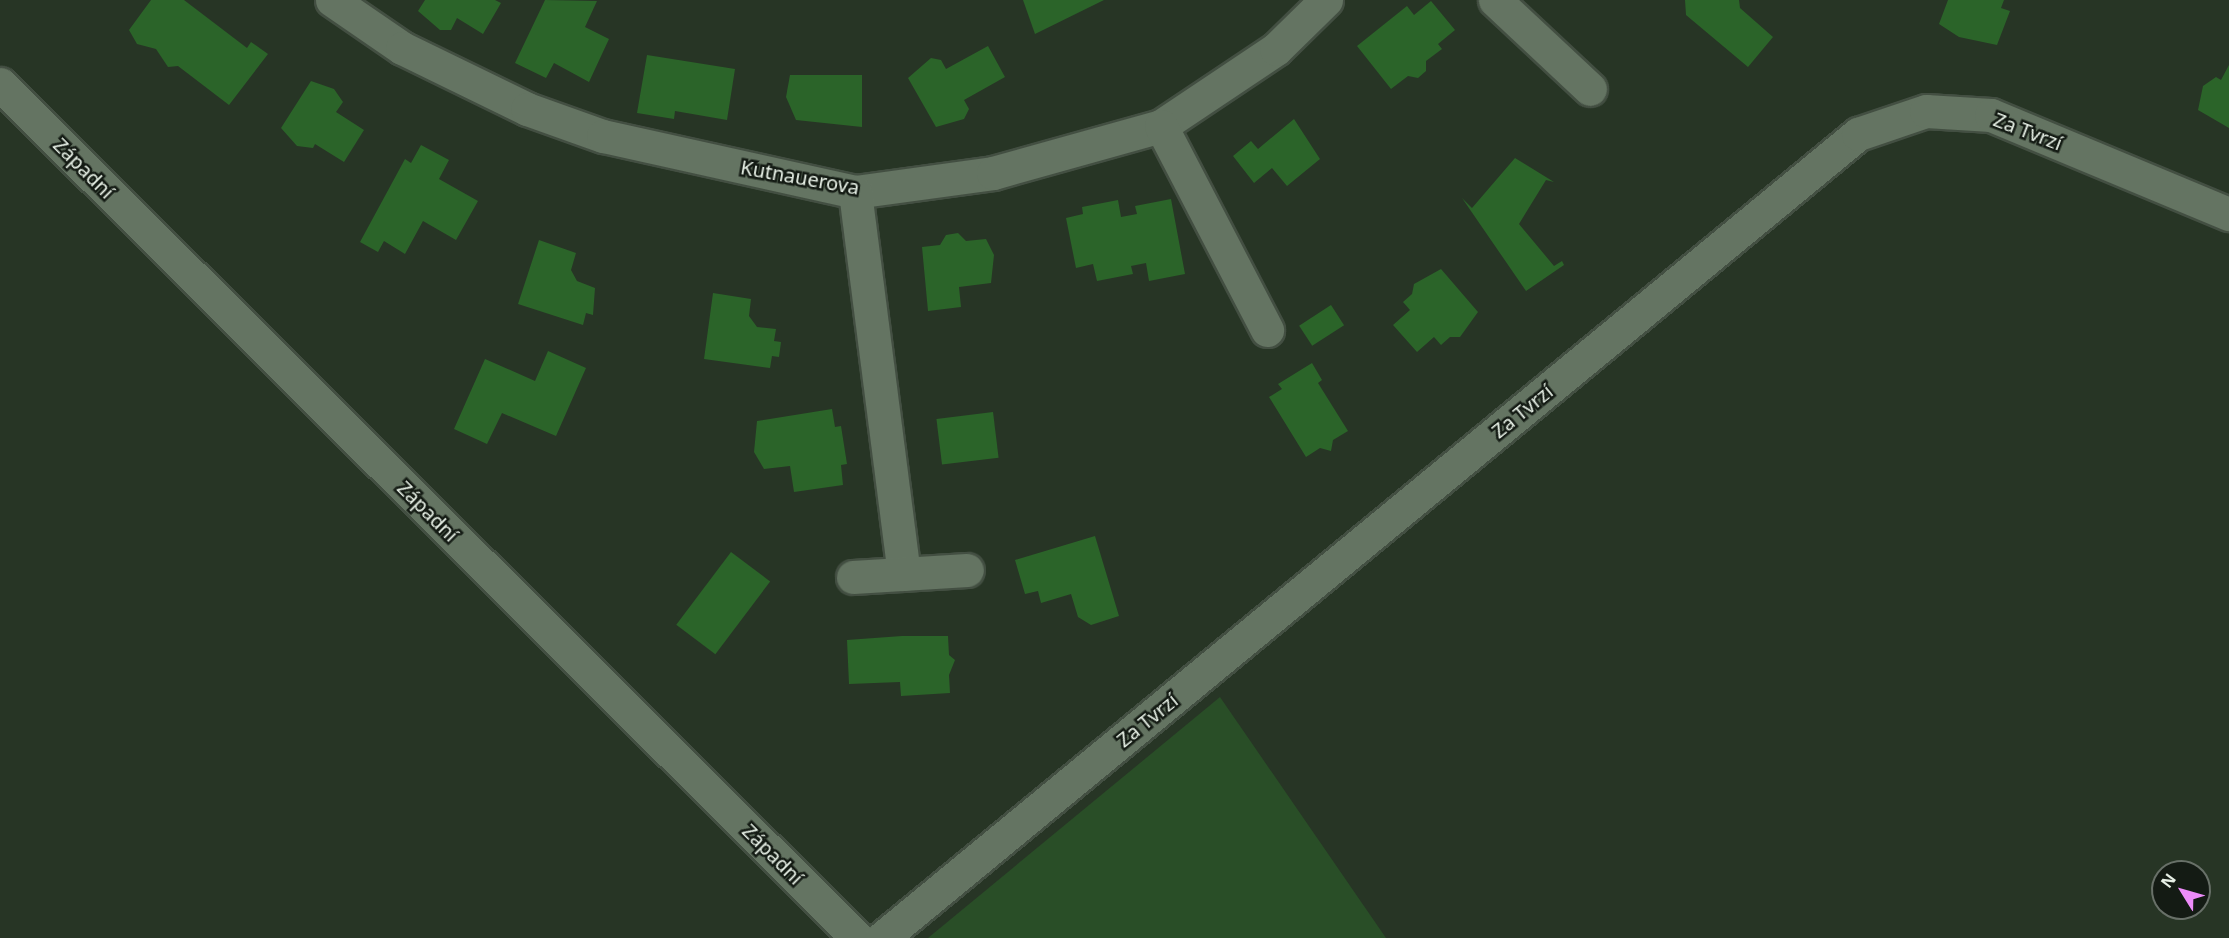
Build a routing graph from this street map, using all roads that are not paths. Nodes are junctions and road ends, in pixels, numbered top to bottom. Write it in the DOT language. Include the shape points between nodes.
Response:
graph roads {
  1 [pos="332,0"];
  2 [pos="1326,0"];
  3 [pos="1495,0"];
  4 [pos="0,84"];
  5 [pos="1590,89"];
  6 [pos="1161,126"];
  7 [pos="855,192"];
  8 [pos="2229,214"];
  9 [pos="1267,330"];
  10 [pos="967,570"];
  11 [pos="904,574"];
  12 [pos="853,577"];
  13 [pos="857,938"];
  14 [pos="882,938"];
  1 -- 7 [label="street, Kutnauerova" via="402,48 527,109 603,136"];
  2 -- 6 [label="street, Kutnauerova" via="1276,49"];
  3 -- 5 [label="street"];
  4 -- 13 [label="street, Západní"];
  6 -- 7 [label="street, Kutnauerova" via="993,173"];
  6 -- 9 [label="street"];
  7 -- 11 [label="street"];
  8 -- 14 [label="street, Za Tvrzí" via="1991,115 1926,111 1858,134"];
  10 -- 11 [label="street"];
  11 -- 12 [label="street"];
}
